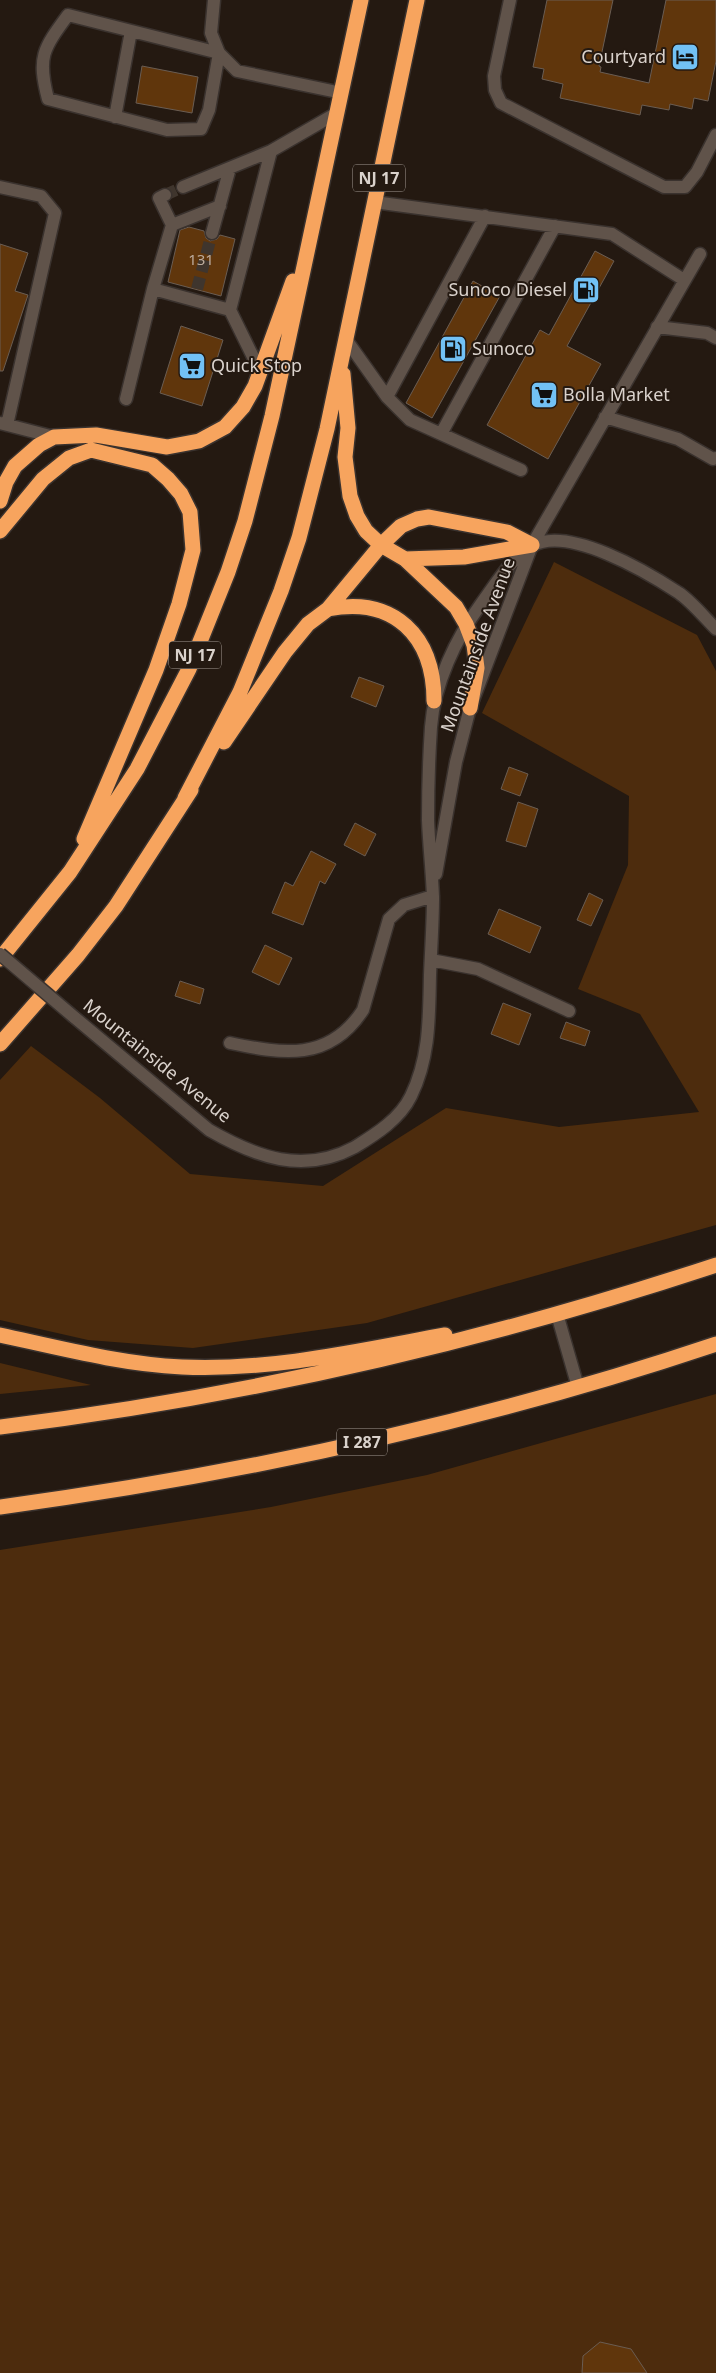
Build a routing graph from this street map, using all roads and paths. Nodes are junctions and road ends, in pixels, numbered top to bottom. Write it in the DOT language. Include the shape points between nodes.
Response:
graph roads {
  1 [pos="214,0"];
  2 [pos="361,0"];
  3 [pos="417,0"];
  4 [pos="510,0"];
  5 [pos="131,31"];
  6 [pos="218,53"];
  7 [pos="342,93"];
  8 [pos="337,114"];
  9 [pos="115,117"];
  10 [pos="716,136"];
  11 [pos="271,151"];
  12 [pos="230,168"];
  13 [pos="0,187"];
  14 [pos="183,187"];
  15 [pos="165,195"];
  16 [pos="374,202"];
  17 [pos="220,206"];
  18 [pos="485,216"];
  19 [pos="172,225"];
  20 [pos="555,226"];
  21 [pos="313,228"];
  22 [pos="212,233"];
  23 [pos="700,254"];
  24 [pos="684,280"];
  25 [pos="153,289"];
  26 [pos="230,310"];
  27 [pos="657,328"];
  28 [pos="345,338"];
  29 [pos="716,338"];
  30 [pos="342,357"];
  31 [pos="260,371"];
  32 [pos="387,397"];
  33 [pos="126,399"];
  34 [pos="605,417"];
  35 [pos="4,424"];
  36 [pos="441,434"];
  37 [pos="54,437"];
  38 [pos="91,450"];
  39 [pos="714,459"];
  40 [pos="521,470"];
  41 [pos="0,501"];
  42 [pos="0,531"];
  43 [pos="381,545"];
  44 [pos="532,545"];
  45 [pos="405,560"];
  46 [pos="328,609"];
  47 [pos="466,624"];
  48 [pos="716,629"];
  49 [pos="434,701"];
  50 [pos="470,708"];
  51 [pos="185,798"];
  52 [pos="70,872"];
  53 [pos="433,896"];
  54 [pos="31,921"];
  55 [pos="0,948"];
  56 [pos="0,954"];
  57 [pos="0,959"];
  58 [pos="431,960"];
  59 [pos="569,1012"];
  60 [pos="230,1043"];
  61 [pos="0,1044"];
  62 [pos="716,1265"];
  63 [pos="557,1314"];
  64 [pos="0,1335"];
  65 [pos="716,1344"];
  66 [pos="578,1386"];
  67 [pos="0,1427"];
  68 [pos="0,1507"];
  1 -- 6 [label="street" via="211,33"];
  2 -- 7 [label="highway, NJ 17"];
  3 -- 16 [label="highway, NJ 17"];
  4 -- 10 [label="street" via="494,76 495,90 501,103 664,187 685,187"];
  5 -- 6 [label="street"];
  5 -- 9 [label="street"];
  5 -- 9 [label="street" via="68,15 44,50 42,76 48,100"];
  6 -- 7 [label="street" via="237,71"];
  6 -- 9 [label="street" via="209,110 201,129 167,130"];
  7 -- 8 [label="highway, NJ 17"];
  8 -- 11 [label="street"];
  8 -- 21 [label="highway, NJ 17"];
  11 -- 12 [label="street"];
  11 -- 26 [label="street"];
  12 -- 14 [label="street"];
  12 -- 17 [label="street"];
  13 -- 35 [label="street" via="40,196 55,213"];
  15 -- 19 [label="street" via="159,198"];
  16 -- 18 [label="street"];
  16 -- 28 [label="highway, NJ 17"];
  17 -- 19 [label="street"];
  17 -- 22 [label="street"];
  18 -- 20 [label="street"];
  18 -- 32 [label="street"];
  19 -- 25 [label="street"];
  20 -- 24 [label="street" via="612,234"];
  20 -- 36 [label="street"];
  21 -- 31 [label="highway"];
  21 -- 52 [label="highway, NJ 17" via="259,470 228,572 189,669 163,721 137,769"];
  23 -- 24 [label="street"];
  24 -- 27 [label="street"];
  25 -- 26 [label="street" via="195,295"];
  25 -- 33 [label="street"];
  26 -- 31 [label="street"];
  27 -- 29 [label="street" via="707,333"];
  27 -- 34 [label="street"];
  28 -- 30 [label="highway, NJ 17"];
  28 -- 32 [label="street"];
  30 -- 43 [label="highway" via="348,428 345,458 350,496 366,531"];
  30 -- 51 [label="highway, NJ 17" via="314,484 281,591 240,692"];
  31 -- 37 [label="highway" via="243,408 224,427 199,441 167,447 96,434"];
  32 -- 36 [label="street" via="410,420"];
  34 -- 39 [label="street" via="678,439"];
  34 -- 44 [label="street"];
  35 -- 37 [label="street"];
  36 -- 40 [label="street"];
  37 -- 38 [label="highway"];
  37 -- 41 [label="highway" via="15,466"];
  38 -- 42 [label="highway" via="69,458 43,480"];
  38 -- 52 [label="highway" via="152,465 168,479 190,512 193,550 159,662"];
  43 -- 44 [label="highway" via="401,526 428,517 507,532"];
  43 -- 45 [label="highway"];
  43 -- 46 [label="highway"];
  44 -- 45 [label="highway" via="464,558"];
  44 -- 47 [label="street, Mountainside Avenue" via="502,574"];
  44 -- 48 [label="street" via="558,539 594,548 680,594"];
  44 -- 50 [label="street, Mountainside Avenue"];
  45 -- 47 [label="highway" via="456,607"];
  46 -- 49 [label="highway" via="349,605 370,607 388,614 410,630 422,644 430,664"];
  46 -- 51 [label="highway" via="308,624 286,652"];
  47 -- 49 [label="street, Mountainside Avenue"];
  47 -- 50 [label="highway" via="474,644 477,668"];
  49 -- 53 [label="street, Mountainside Avenue" via="428,820"];
  50 -- 53 [label="street, Mountainside Avenue" via="456,762"];
  51 -- 61 [label="highway, NJ 17" via="116,906"];
  52 -- 54 [label="highway, NJ 17"];
  53 -- 58 [label="street, Mountainside Avenue"];
  53 -- 60 [label="street" via="404,905 389,919 363,1010 342,1034 309,1050 292,1052"];
  54 -- 55 [label="highway"];
  54 -- 57 [label="highway, NJ 17"];
  56 -- 58 [label="street, Mountainside Avenue, bridge" via="209,1130 269,1158 308,1163 347,1151 382,1131 410,1099 424,1062"];
  58 -- 59 [label="street" via="478,969"];
  62 -- 63 [label="highway"];
  63 -- 64 [label="highway" via="325,1357 250,1367 181,1367 145,1363"];
  63 -- 66 [label="street"];
  63 -- 67 [label="highway" via="444,1345 289,1381 162,1404"];
  65 -- 66 [label="highway, I 287"];
  66 -- 68 [label="highway, I 287" via="319,1452 178,1479"];
}
